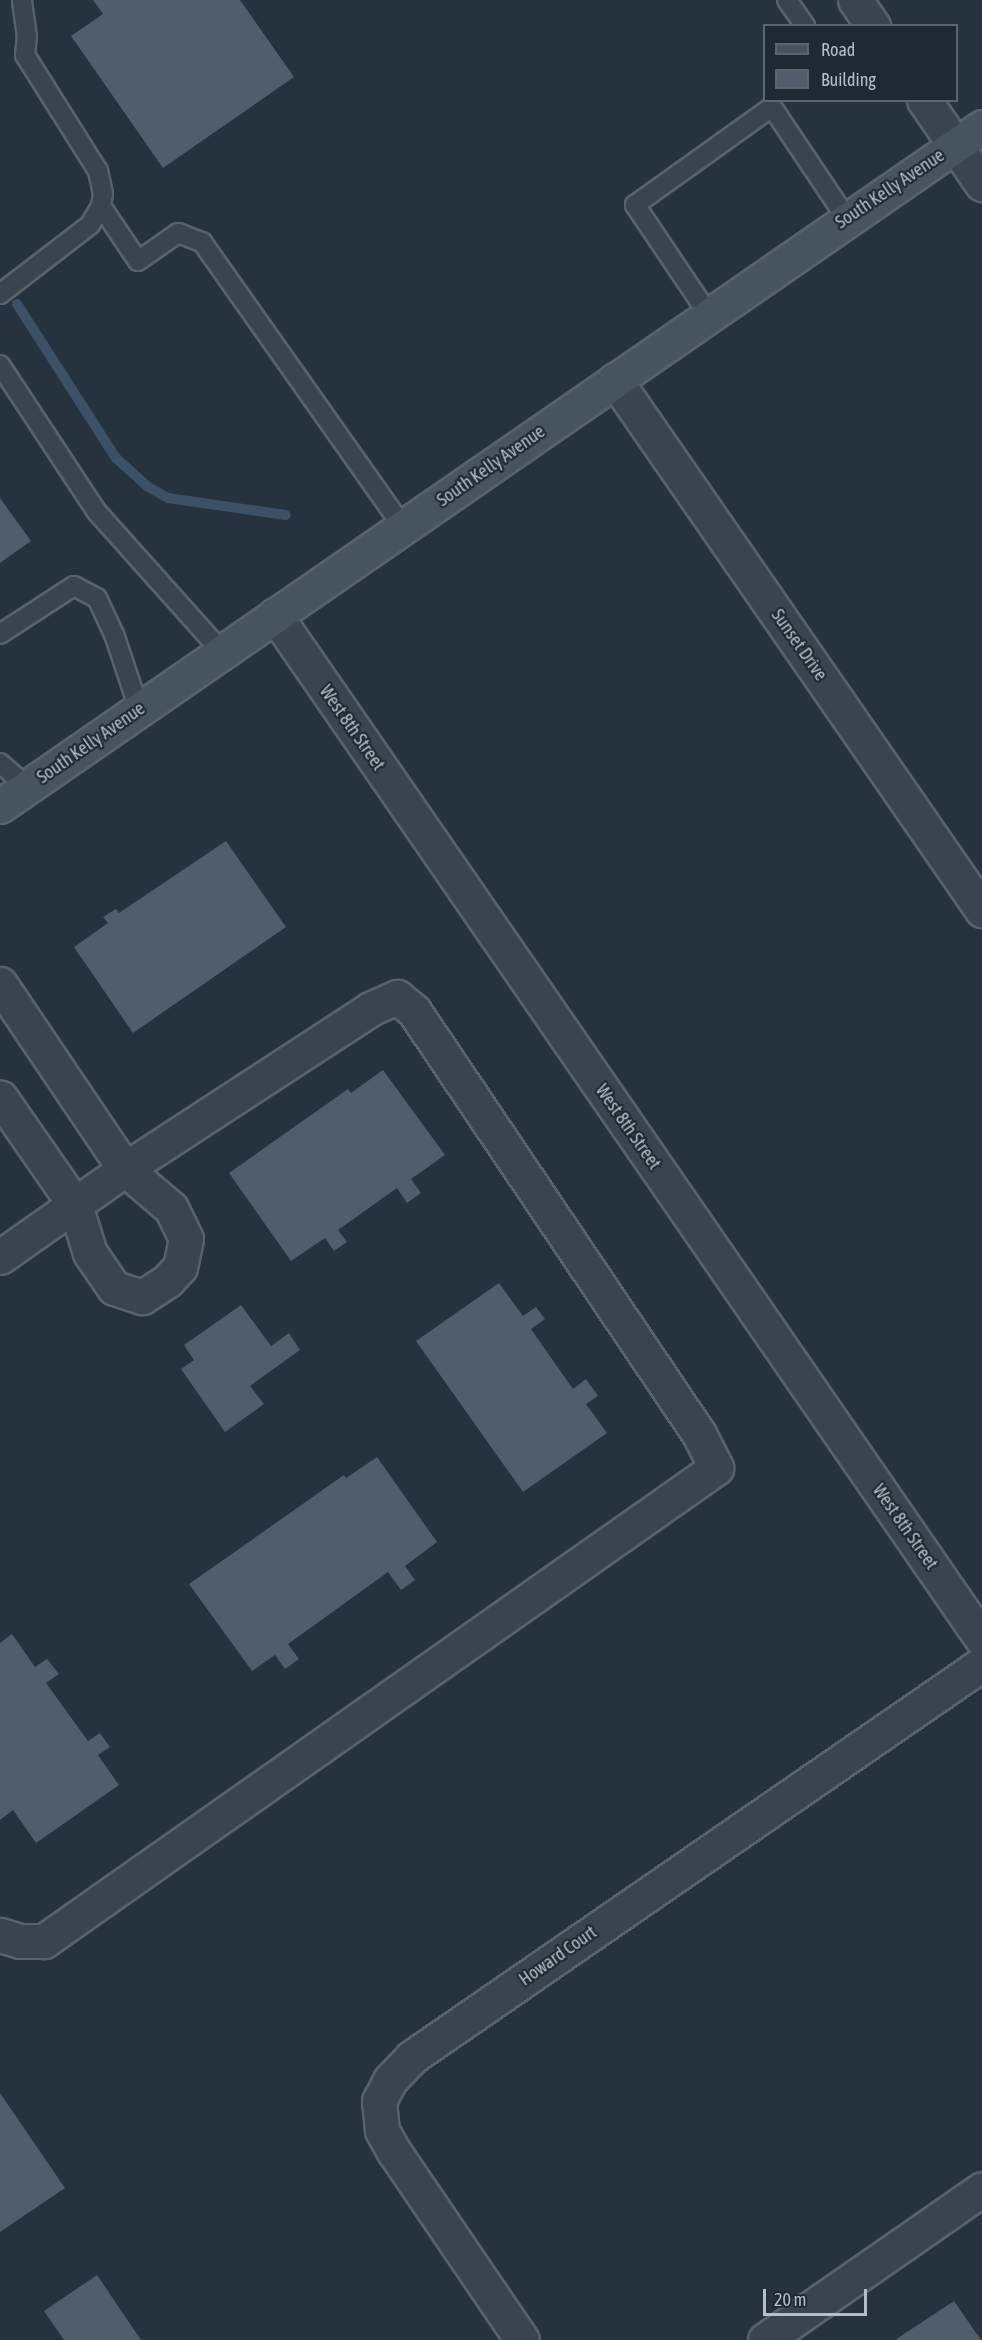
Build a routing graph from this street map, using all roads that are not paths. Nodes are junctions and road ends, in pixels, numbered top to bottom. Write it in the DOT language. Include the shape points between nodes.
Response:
graph roads {
  1 [pos="22,0"];
  2 [pos="787,0"];
  3 [pos="855,0"];
  4 [pos="804,24"];
  5 [pos="872,24"];
  6 [pos="925,102"];
  7 [pos="776,104"];
  8 [pos="982,127"];
  9 [pos="955,146"];
  10 [pos="982,184"];
  11 [pos="101,206"];
  12 [pos="847,219"];
  13 [pos="0,294"];
  14 [pos="710,315"];
  15 [pos="0,365"];
  16 [pos="615,380"];
  17 [pos="403,527"];
  18 [pos="275,615"];
  19 [pos="0,634"];
  20 [pos="222,652"];
  21 [pos="139,709"];
  22 [pos="0,763"];
  23 [pos="28,787"];
  24 [pos="0,806"];
  25 [pos="982,910"];
  26 [pos="0,984"];
  27 [pos="0,1097"];
  28 [pos="125,1169"];
  29 [pos="75,1205"];
  30 [pos="0,1257"];
  31 [pos="982,1640"];
  32 [pos="982,1664"];
  33 [pos="0,1935"];
  34 [pos="982,2189"];
  35 [pos="522,2340"];
  36 [pos="765,2340"];
  1 -- 11 [label="lane" via="26,56 98,171 103,194"];
  2 -- 4 [label="lane"];
  3 -- 5 [label="street"];
  6 -- 9 [label="street"];
  7 -- 12 [label="lane"];
  7 -- 14 [label="lane" via="635,205"];
  8 -- 9 [label="main road, South Kelly Avenue"];
  9 -- 10 [label="street"];
  9 -- 12 [label="main road, South Kelly Avenue"];
  11 -- 13 [label="lane" via="90,225"];
  11 -- 17 [label="lane" via="138,261 178,233 202,242"];
  12 -- 14 [label="main road, South Kelly Avenue"];
  14 -- 16 [label="main road, South Kelly Avenue"];
  15 -- 20 [label="lane" via="97,512"];
  16 -- 17 [label="main road, South Kelly Avenue"];
  16 -- 25 [label="street, Sunset Drive"];
  17 -- 18 [label="main road, South Kelly Avenue"];
  18 -- 20 [label="main road, South Kelly Avenue"];
  18 -- 31 [label="street, West 8th Street"];
  19 -- 21 [label="lane" via="74,586 97,598 114,634"];
  20 -- 21 [label="main road, South Kelly Avenue"];
  21 -- 23 [label="main road, South Kelly Avenue"];
  22 -- 23 [label="lane"];
  23 -- 24 [label="main road, South Kelly Avenue"];
  26 -- 28 [label="street"];
  27 -- 29 [label="street"];
  28 -- 29 [label="street"];
  28 -- 29 [label="street" via="171,1208 186,1239 180,1268 167,1281 142,1297 114,1288 90,1253"];
  28 -- 33 [label="street" via="370,1009 397,997 414,1011 699,1434 716,1468 44,1941 20,1941"];
  29 -- 30 [label="street"];
  32 -- 35 [label="street, Howard Court" via="412,2057 390,2080 379,2101 382,2130"];
  34 -- 36 [label="street"];
}
